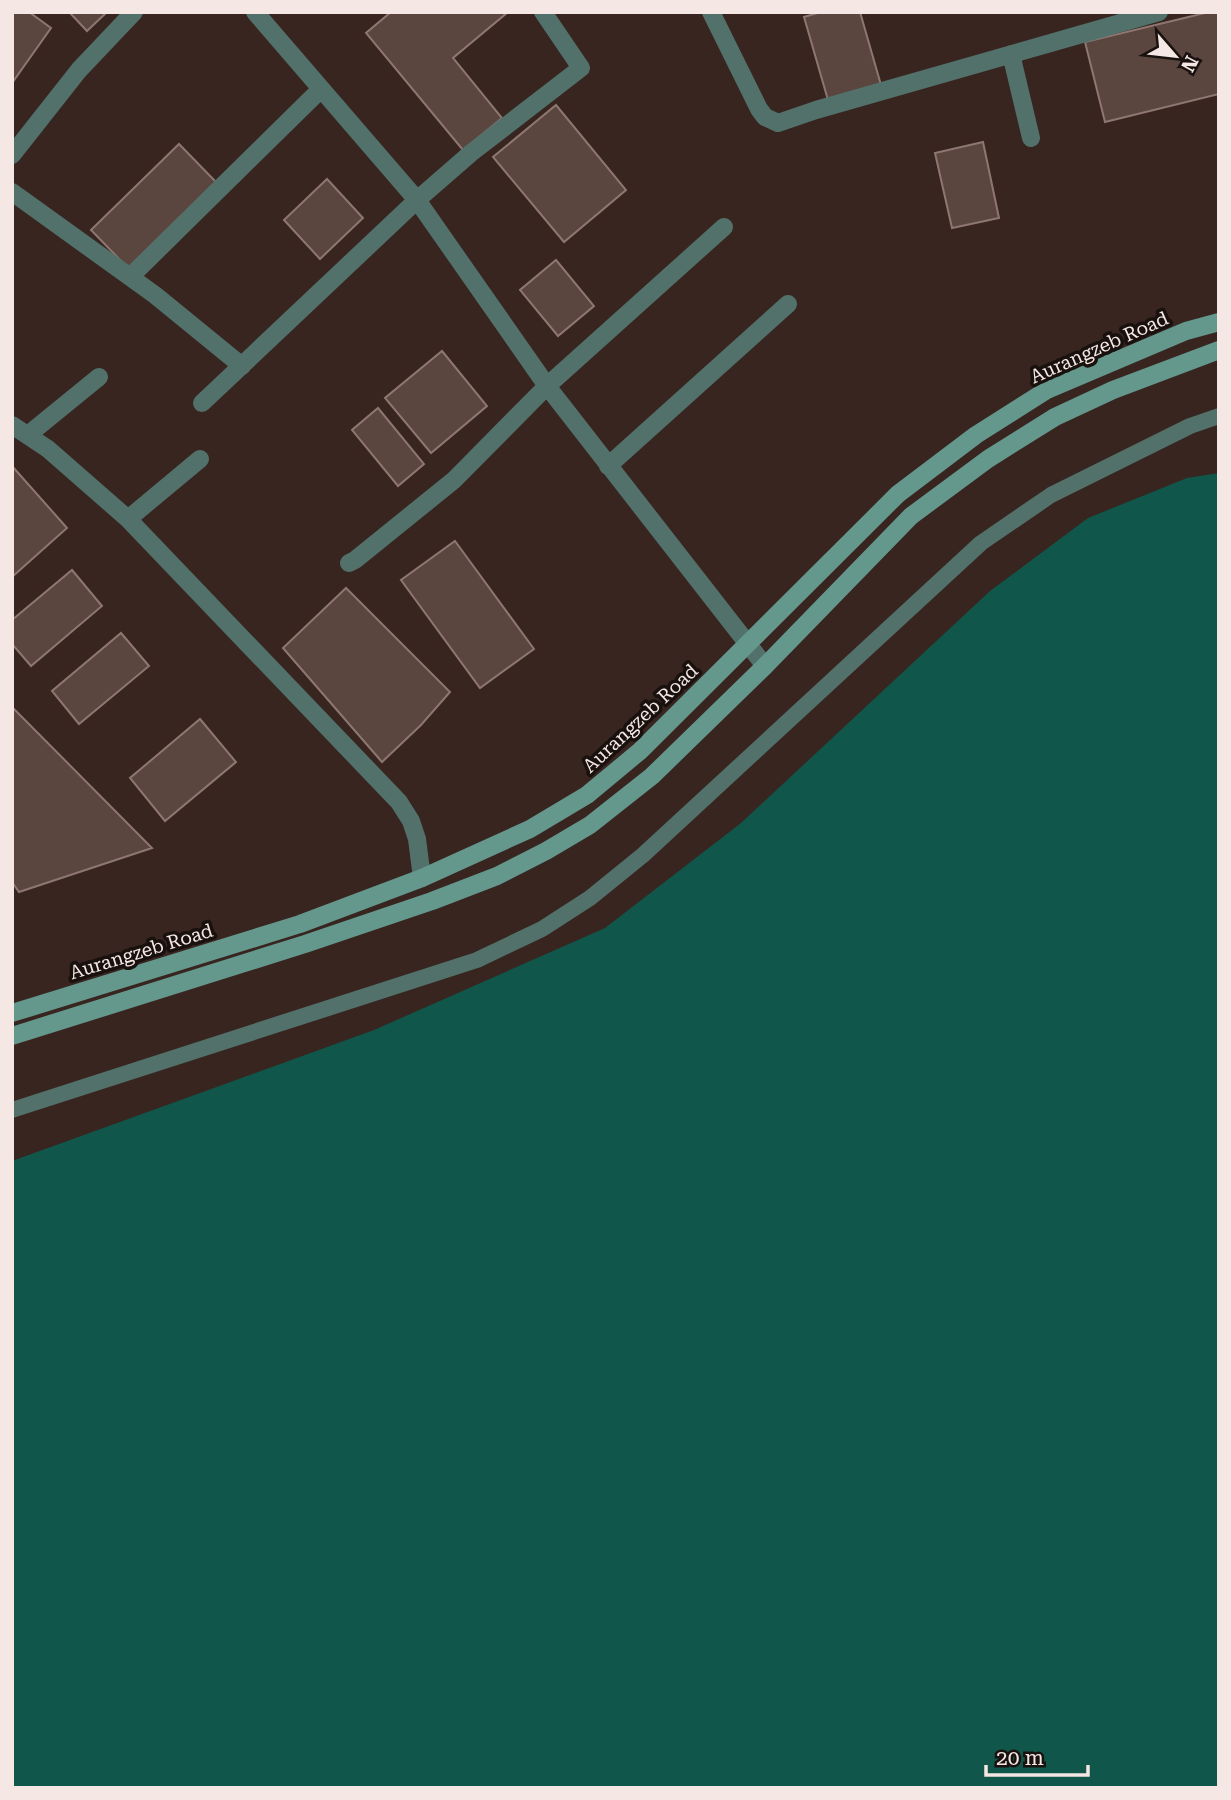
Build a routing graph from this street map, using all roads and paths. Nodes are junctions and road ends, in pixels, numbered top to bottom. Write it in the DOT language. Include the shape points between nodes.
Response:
graph roads {
  1 [pos="134,12"];
  2 [pos="255,12"];
  3 [pos="543,12"];
  4 [pos="711,12"];
  5 [pos="1159,12"];
  6 [pos="1011,54"];
  7 [pos="321,89"];
  8 [pos="1031,138"];
  9 [pos="12,155"];
  10 [pos="12,192"];
  11 [pos="417,200"];
  12 [pos="724,227"];
  13 [pos="130,277"];
  14 [pos="788,304"];
  15 [pos="1219,322"];
  16 [pos="1219,350"];
  17 [pos="242,366"];
  18 [pos="99,377"];
  19 [pos="547,386"];
  20 [pos="202,403"];
  21 [pos="1219,416"];
  22 [pos="12,425"];
  23 [pos="29,435"];
  24 [pos="200,458"];
  25 [pos="607,466"];
  26 [pos="128,519"];
  27 [pos="349,563"];
  28 [pos="748,644"];
  29 [pos="765,666"];
  30 [pos="422,878"];
  31 [pos="12,1013"];
  32 [pos="12,1036"];
  33 [pos="12,1110"];
  1 -- 9 [label="street" via="79,70"];
  2 -- 7 [label="street"];
  3 -- 11 [label="street" via="581,68"];
  4 -- 6 [label="street" via="759,110 778,123"];
  5 -- 6 [label="street"];
  6 -- 8 [label="street"];
  7 -- 11 [label="street"];
  7 -- 13 [label="street"];
  10 -- 13 [label="street"];
  11 -- 17 [label="street"];
  11 -- 19 [label="street"];
  12 -- 19 [label="street"];
  13 -- 17 [label="street"];
  14 -- 25 [label="street"];
  15 -- 28 [label="main road, Aurangzeb Road" via="1185,331 1047,390 976,435 898,494"];
  16 -- 29 [label="main road" via="1055,416 988,459 911,516"];
  17 -- 20 [label="street"];
  18 -- 23 [label="street"];
  19 -- 25 [label="street"];
  19 -- 27 [label="street" via="454,480"];
  21 -- 33 [label="lane" via="1051,495 981,542 643,855 542,929 477,960"];
  22 -- 23 [label="street"];
  23 -- 26 [label="street"];
  24 -- 26 [label="street"];
  25 -- 28 [label="street"];
  26 -- 30 [label="street" via="399,802 417,839"];
  28 -- 29 [label="street"];
  28 -- 30 [label="main road, Aurangzeb Road" via="640,751 587,795 530,829"];
  29 -- 32 [label="main road" via="652,776 590,825 497,876 305,944"];
  30 -- 31 [label="main road, Aurangzeb Road" via="300,924"];
}
